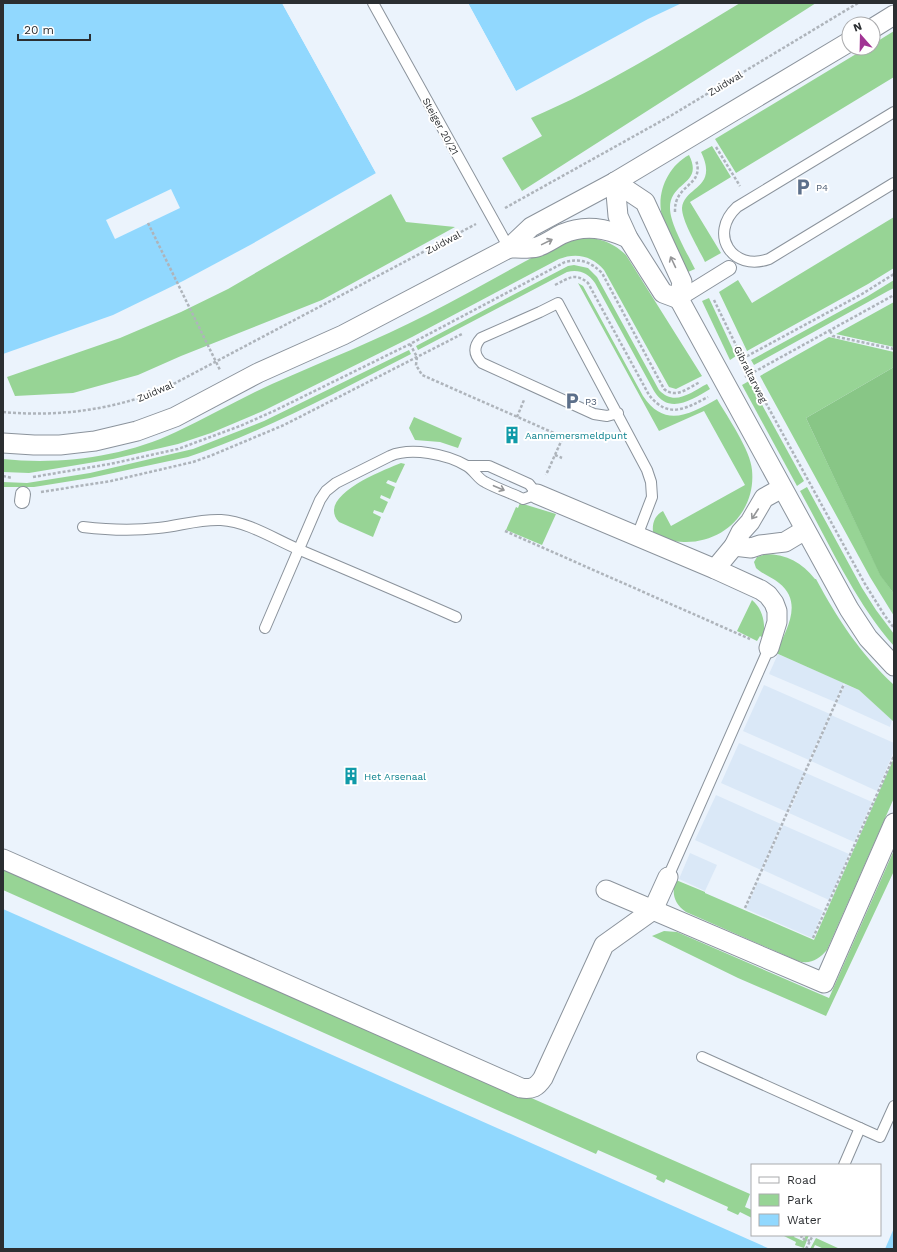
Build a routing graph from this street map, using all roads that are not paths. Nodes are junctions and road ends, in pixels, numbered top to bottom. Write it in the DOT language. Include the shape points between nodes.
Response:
graph roads {
  1 [pos="373,3"];
  2 [pos="894,15"];
  3 [pos="881,23"];
  4 [pos="841,47"];
  5 [pos="894,112"];
  6 [pos="615,182"];
  7 [pos="894,183"];
  8 [pos="628,238"];
  9 [pos="509,248"];
  10 [pos="729,268"];
  11 [pos="679,299"];
  12 [pos="618,413"];
  13 [pos="3,443"];
  14 [pos="467,466"];
  15 [pos="782,488"];
  16 [pos="538,494"];
  17 [pos="82,528"];
  18 [pos="806,530"];
  19 [pos="637,536"];
  20 [pos="734,546"];
  21 [pos="299,550"];
  22 [pos="715,569"];
  23 [pos="456,617"];
  24 [pos="265,628"];
  25 [pos="769,648"];
  26 [pos="894,666"];
  27 [pos="894,823"];
  28 [pos="3,859"];
  29 [pos="668,877"];
  30 [pos="606,890"];
  31 [pos="653,910"];
  32 [pos="702,1057"];
  33 [pos="894,1106"];
  34 [pos="860,1128"];
  35 [pos="844,1164"];
  1 -- 9 [label="lane, Steiger 20/21"];
  2 -- 3 [label="street"];
  4 -- 6 [label="street"];
  5 -- 7 [label="lane" via="737,207 726,221 725,240 731,251 742,260 760,262 769,259"];
  6 -- 8 [label="street" via="618,216"];
  6 -- 9 [label="street" via="531,227"];
  11 -- 6 [label="street, one-way" via="682,282 645,202"];
  9 -- 8 [label="street, one-way" via="536,247 577,229 610,230"];
  8 -- 11 [label="street" via="663,293"];
  9 -- 13 [label="street" via="343,334 258,372 175,417 137,431 95,441 60,445"];
  10 -- 11 [label="street"];
  11 -- 15 [label="street"];
  12 -- 12 [label="lane" via="558,303 481,338 475,347 477,359 482,363 594,414 607,416"];
  12 -- 19 [label="lane" via="644,462 651,482 652,497"];
  14 -- 16 [label="lane" via="489,466 529,484"];
  14 -- 16 [label="lane, one-way" via="483,482 523,499"];
  14 -- 21 [label="lane" via="450,458 417,451 397,453 336,483 320,500"];
  15 -- 18 [label="street"];
  15 -- 20 [label="street, one-way" via="764,498 750,522 740,532"];
  16 -- 19 [label="street"];
  17 -- 21 [label="lane" via="138,530 205,520 222,520 253,528"];
  18 -- 20 [label="street" via="785,542 751,548"];
  18 -- 26 [label="street" via="855,618 868,638"];
  19 -- 22 [label="street"];
  20 -- 22 [label="street"];
  21 -- 23 [label="lane"];
  21 -- 24 [label="lane"];
  22 -- 25 [label="street" via="761,590 774,603 777,622"];
  25 -- 29 [label="lane"];
  27 -- 31 [label="street" via="824,984"];
  28 -- 31 [label="street" via="527,1089 533,1088 544,1078 604,945"];
  29 -- 31 [label="street"];
  30 -- 31 [label="street"];
  32 -- 34 [label="lane"];
  33 -- 34 [label="lane" via="880,1137"];
  34 -- 35 [label="lane"];
}
